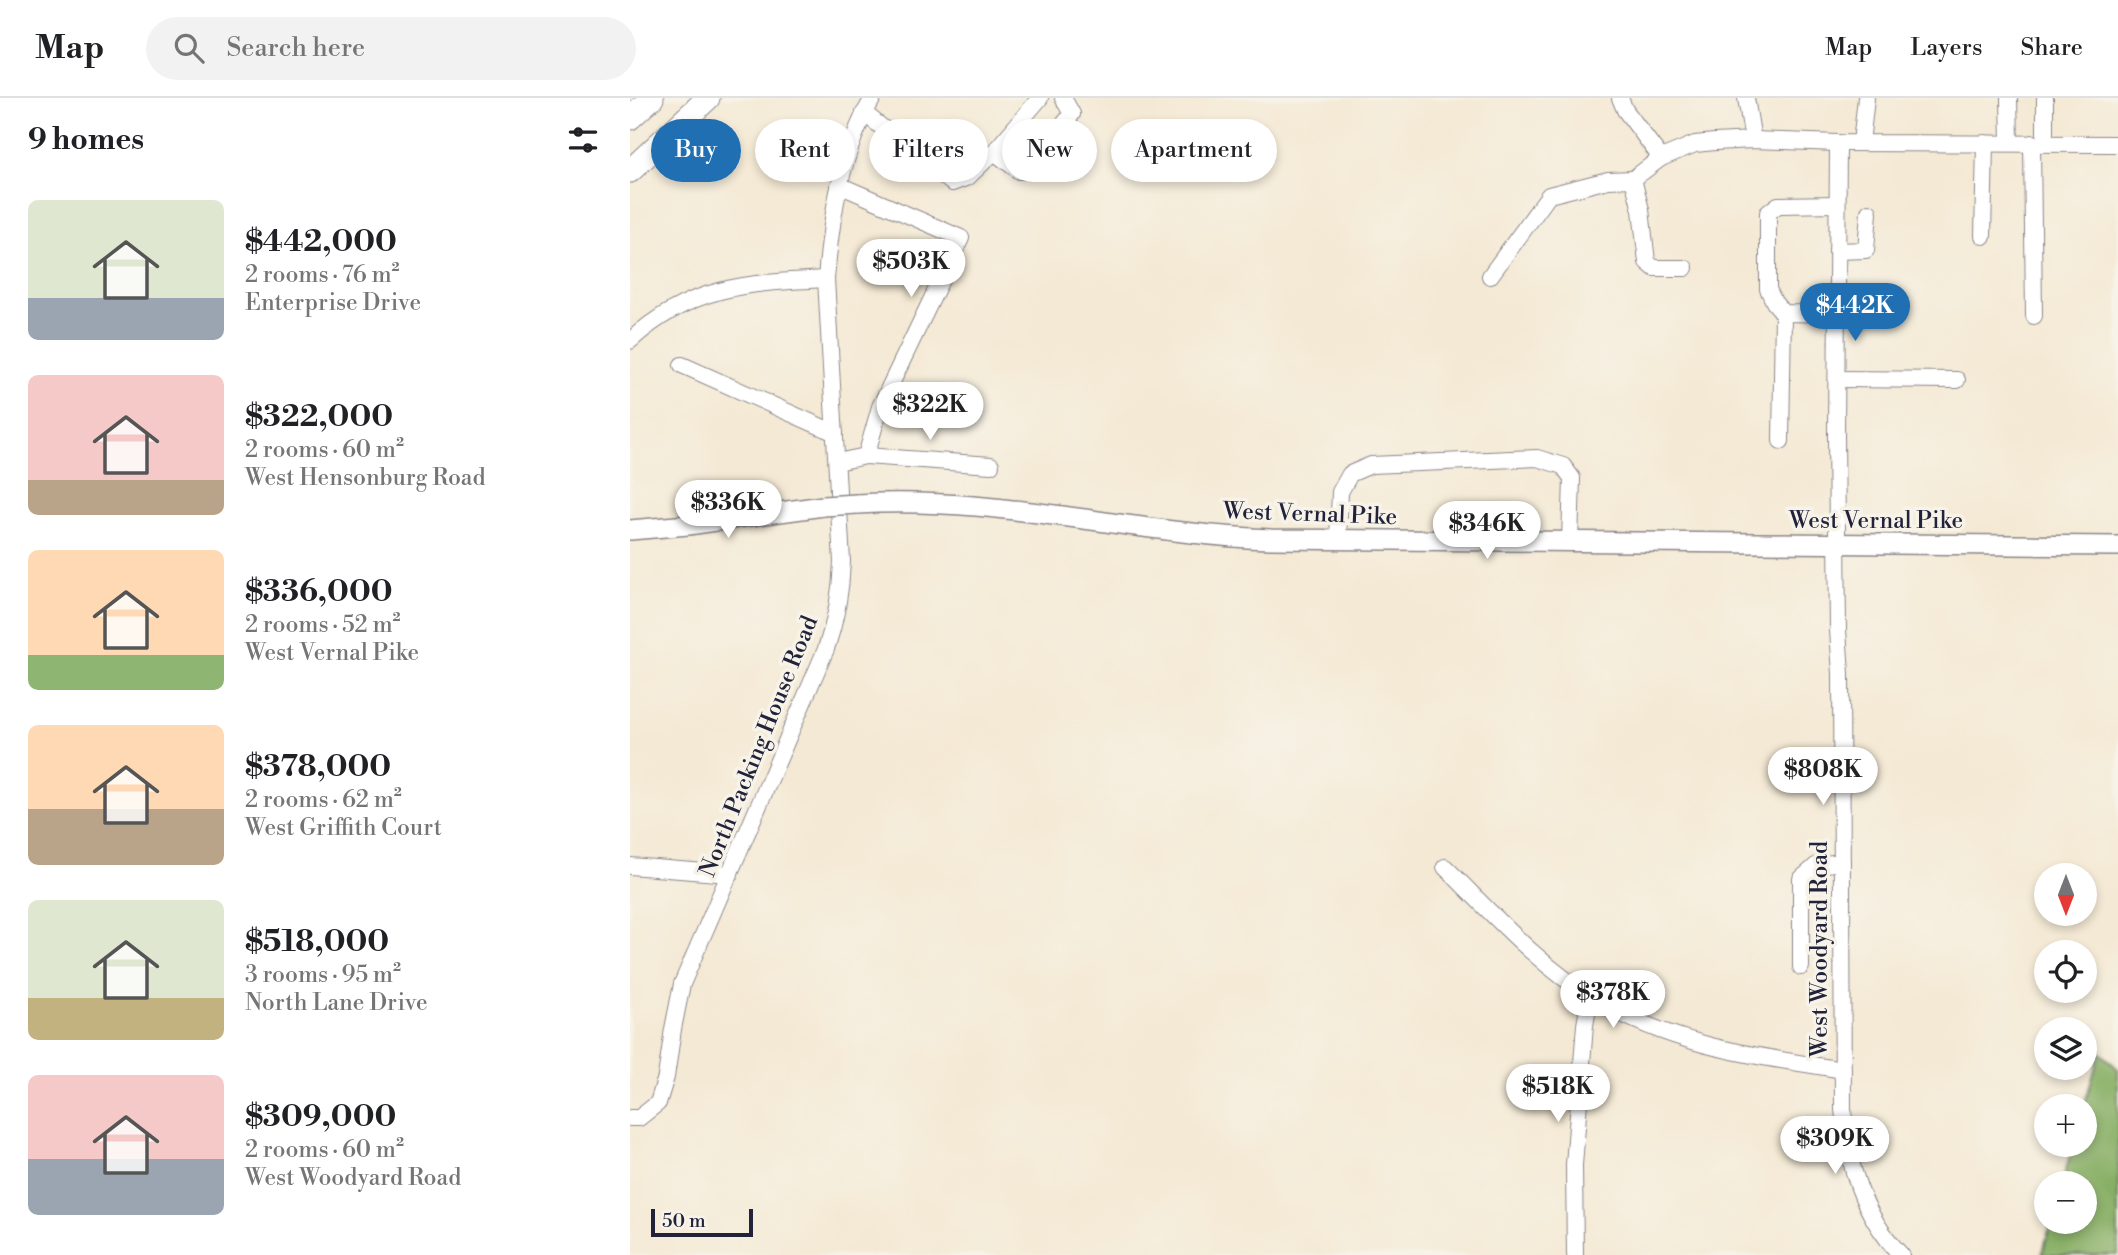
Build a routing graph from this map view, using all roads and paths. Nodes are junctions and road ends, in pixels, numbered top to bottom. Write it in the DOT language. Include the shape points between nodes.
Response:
graph roads {
  1 [pos="652,98"];
  2 [pos="708,98"];
  3 [pos="873,98"];
  4 [pos="1040,98"];
  5 [pos="1063,98"];
  6 [pos="1620,98"];
  7 [pos="1746,98"];
  8 [pos="1866,98"];
  9 [pos="2009,98"];
  10 [pos="2045,98"];
  11 [pos="864,113"];
  12 [pos="630,118"];
  13 [pos="1753,140"];
  14 [pos="1838,143"];
  15 [pos="1861,143"];
  16 [pos="1985,143"];
  17 [pos="2010,143"];
  18 [pos="2039,143"];
  19 [pos="2118,144"];
  20 [pos="994,152"];
  21 [pos="1661,158"];
  22 [pos="630,171"];
  23 [pos="1633,178"];
  24 [pos="839,185"];
  25 [pos="1838,204"];
  26 [pos="1869,212"];
  27 [pos="1983,236"];
  28 [pos="1837,251"];
  29 [pos="1685,268"];
  30 [pos="1490,276"];
  31 [pos="826,279"];
  32 [pos="1783,313"];
  33 [pos="1837,314"];
  34 [pos="2034,316"];
  35 [pos="630,341"];
  36 [pos="682,365"];
  37 [pos="1837,379"];
  38 [pos="1957,380"];
  39 [pos="835,433"];
  40 [pos="1781,441"];
  41 [pos="866,456"];
  42 [pos="837,462"];
  43 [pos="991,466"];
  44 [pos="630,530"];
  45 [pos="1338,540"];
  46 [pos="1570,542"];
  47 [pos="1837,544"];
  48 [pos="2118,546"];
  49 [pos="1842,863"];
  50 [pos="630,866"];
  51 [pos="1445,867"];
  52 [pos="730,874"];
  53 [pos="1801,967"];
  54 [pos="1590,997"];
  55 [pos="1843,1070"];
  56 [pos="630,1118"];
  57 [pos="1575,1255"];
  58 [pos="1900,1255"];
  1 -- 12 [label="highway"];
  2 -- 22 [label="highway"];
  3 -- 11 [label="street, North Packing House Road"];
  4 -- 20 [label="street"];
  5 -- 20 [label="street" via="1072,114 1027,170 1019,171"];
  6 -- 21 [label="street"];
  7 -- 13 [label="street"];
  8 -- 15 [label="street"];
  9 -- 17 [label="street"];
  10 -- 18 [label="street"];
  11 -- 20 [label="street" via="952,183 968,177"];
  11 -- 24 [label="street, North Packing House Road"];
  13 -- 14 [label="street"];
  13 -- 21 [label="street" via="1695,144"];
  14 -- 15 [label="street"];
  14 -- 25 [label="street, West Woodyard Road"];
  15 -- 16 [label="street"];
  16 -- 17 [label="street"];
  16 -- 27 [label="street"];
  17 -- 18 [label="street"];
  18 -- 19 [label="street"];
  18 -- 34 [label="street"];
  21 -- 23 [label="street"];
  23 -- 29 [label="street" via="1647,262 1654,268"];
  23 -- 30 [label="street" via="1549,195"];
  24 -- 31 [label="street, North Packing House Road"];
  24 -- 41 [label="street" via="961,238 880,407"];
  25 -- 28 [label="street, West Woodyard Road"];
  25 -- 32 [label="street" via="1778,205 1768,213 1768,289"];
  26 -- 28 [label="street" via="1866,250"];
  28 -- 33 [label="street, West Woodyard Road"];
  31 -- 35 [label="street" via="752,284 702,295 652,321"];
  31 -- 39 [label="street, North Packing House Road"];
  32 -- 33 [label="street"];
  32 -- 40 [label="street"];
  33 -- 37 [label="street, West Woodyard Road"];
  36 -- 39 [label="street"];
  37 -- 38 [label="street"];
  37 -- 47 [label="street, West Woodyard Road"];
  39 -- 42 [label="street, North Packing House Road"];
  41 -- 42 [label="street"];
  41 -- 43 [label="street"];
  42 -- 52 [label="street, North Packing House Road" via="842,562 836,620"];
  44 -- 45 [label="main road, West Vernal Pike, bridge" via="823,506 914,503 978,505 1210,535"];
  45 -- 46 [label="main road, West Vernal Pike"];
  45 -- 46 [label="street" via="1340,492 1350,474 1371,465 1537,458 1563,466 1572,478"];
  46 -- 47 [label="main road, West Vernal Pike"];
  47 -- 48 [label="main road, West Vernal Pike"];
  47 -- 49 [label="street, West Woodyard Road"];
  49 -- 53 [label="street" via="1817,865 1801,879"];
  49 -- 55 [label="street, West Woodyard Road"];
  50 -- 52 [label="street"];
  51 -- 54 [label="street" via="1526,946"];
  52 -- 56 [label="street, North Packing House Road" via="682,984 658,1103 639,1118"];
  54 -- 55 [label="street" via="1641,1024 1709,1047"];
  54 -- 57 [label="street" via="1574,1164"];
  55 -- 58 [label="street, West Woodyard Road" via="1844,1129 1853,1174 1871,1215"];
}
